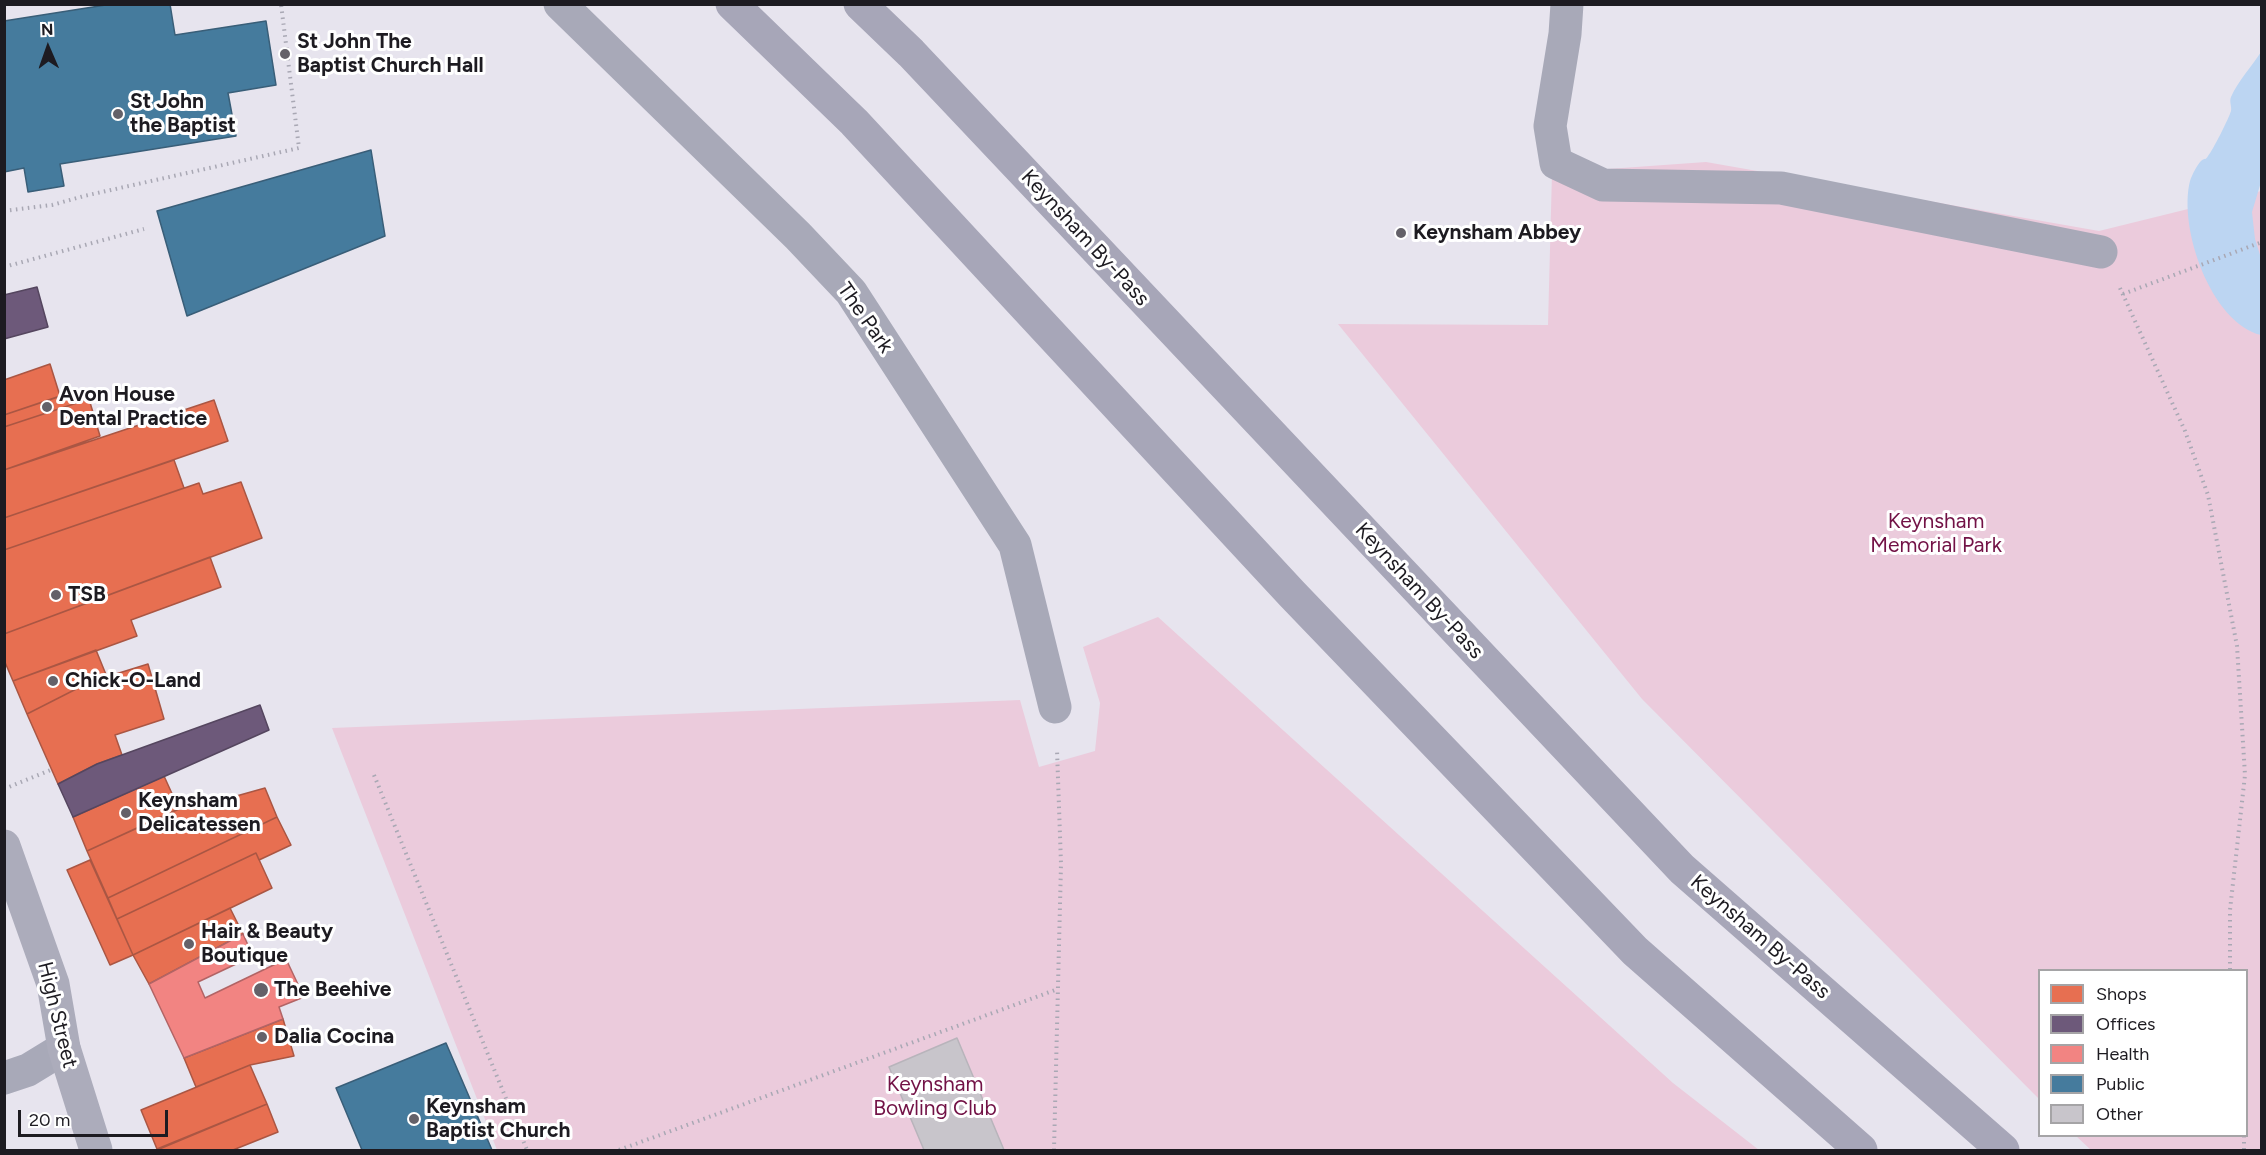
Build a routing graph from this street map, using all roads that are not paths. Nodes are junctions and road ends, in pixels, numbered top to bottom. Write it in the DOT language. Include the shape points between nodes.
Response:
graph roads {
  1 [pos="560,4"];
  2 [pos="732,4"];
  3 [pos="861,4"];
  4 [pos="1567,4"];
  5 [pos="2101,252"];
  6 [pos="1055,707"];
  7 [pos="4,846"];
  8 [pos="64,1048"];
  9 [pos="4,1078"];
  10 [pos="96,1150"];
  11 [pos="1861,1150"];
  12 [pos="2003,1150"];
  1 -- 6 [label="street, The Park" via="851,292 1015,545"];
  2 -- 11 [label="highway" via="854,122 1292,594 1635,951"];
  3 -- 12 [label="highway, Keynsham By-Pass" via="1682,870"];
  4 -- 5 [label="street" via="1550,126 1556,163 1603,185 1781,188"];
  7 -- 8 [label="main road, High Street" via="53,984"];
  8 -- 9 [label="street" via="28,1070"];
  8 -- 10 [label="main road, High Street"];
}
